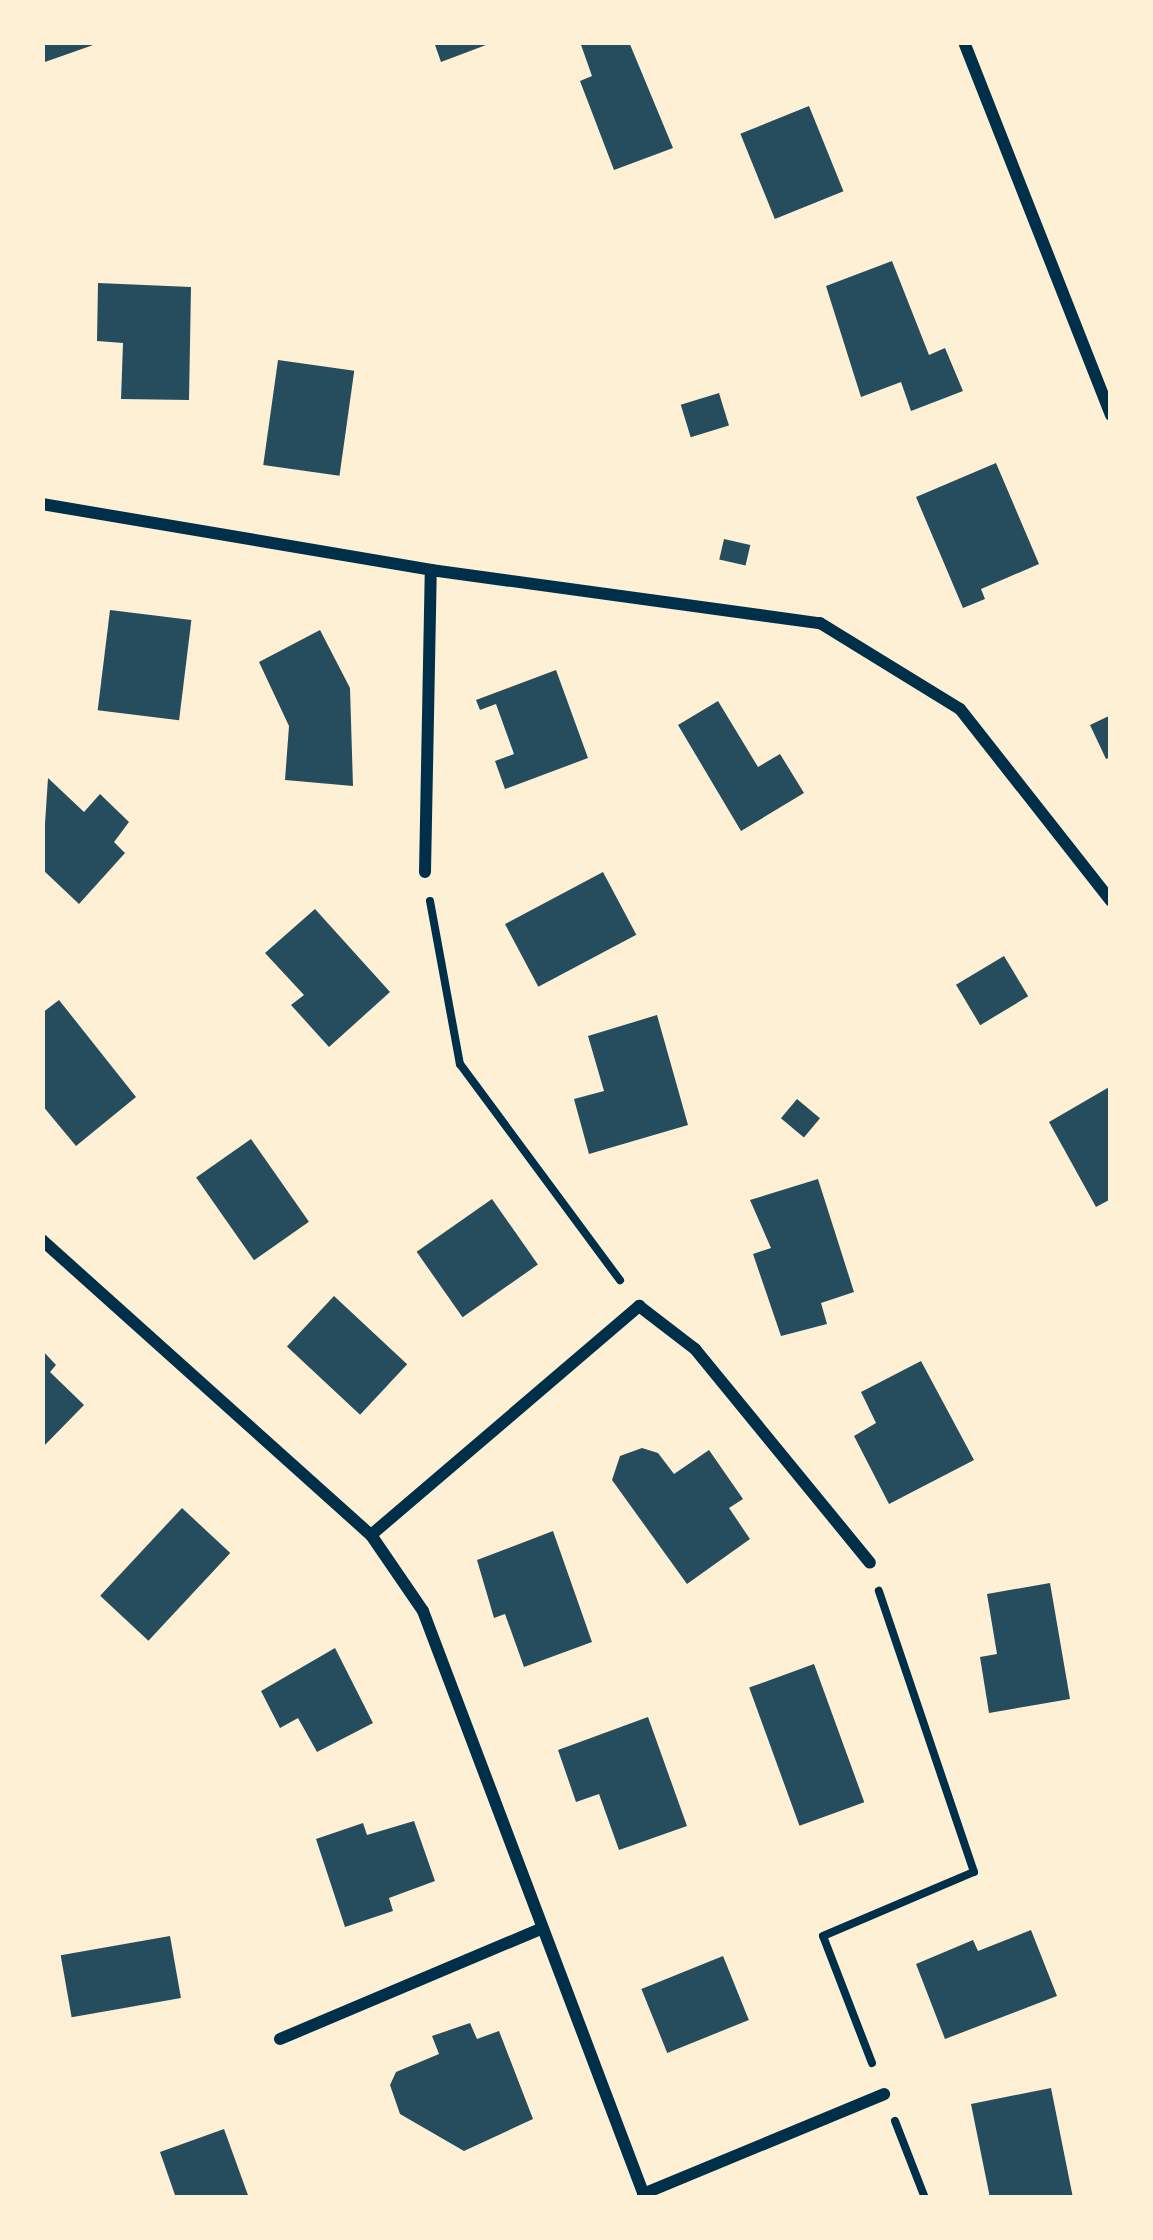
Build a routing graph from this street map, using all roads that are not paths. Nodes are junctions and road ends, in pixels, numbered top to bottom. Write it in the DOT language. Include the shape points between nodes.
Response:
graph roads {
  1 [pos="964,42"];
  2 [pos="1111,415"];
  3 [pos="42,504"];
  4 [pos="431,570"];
  5 [pos="425,872"];
  6 [pos="1111,901"];
  7 [pos="42,1240"];
  8 [pos="370,1534"];
  9 [pos="869,1563"];
  10 [pos="543,1928"];
  11 [pos="280,2039"];
  12 [pos="884,2094"];
  13 [pos="644,2196"];
  1 -- 2 [label="street"];
  3 -- 4 [label="street"];
  4 -- 5 [label="street"];
  4 -- 6 [label="street" via="820,623 959,709"];
  7 -- 8 [label="street"];
  8 -- 9 [label="street" via="638,1306 695,1349"];
  8 -- 10 [label="street" via="423,1611"];
  10 -- 11 [label="street"];
  10 -- 13 [label="street"];
  12 -- 13 [label="street"];
}
